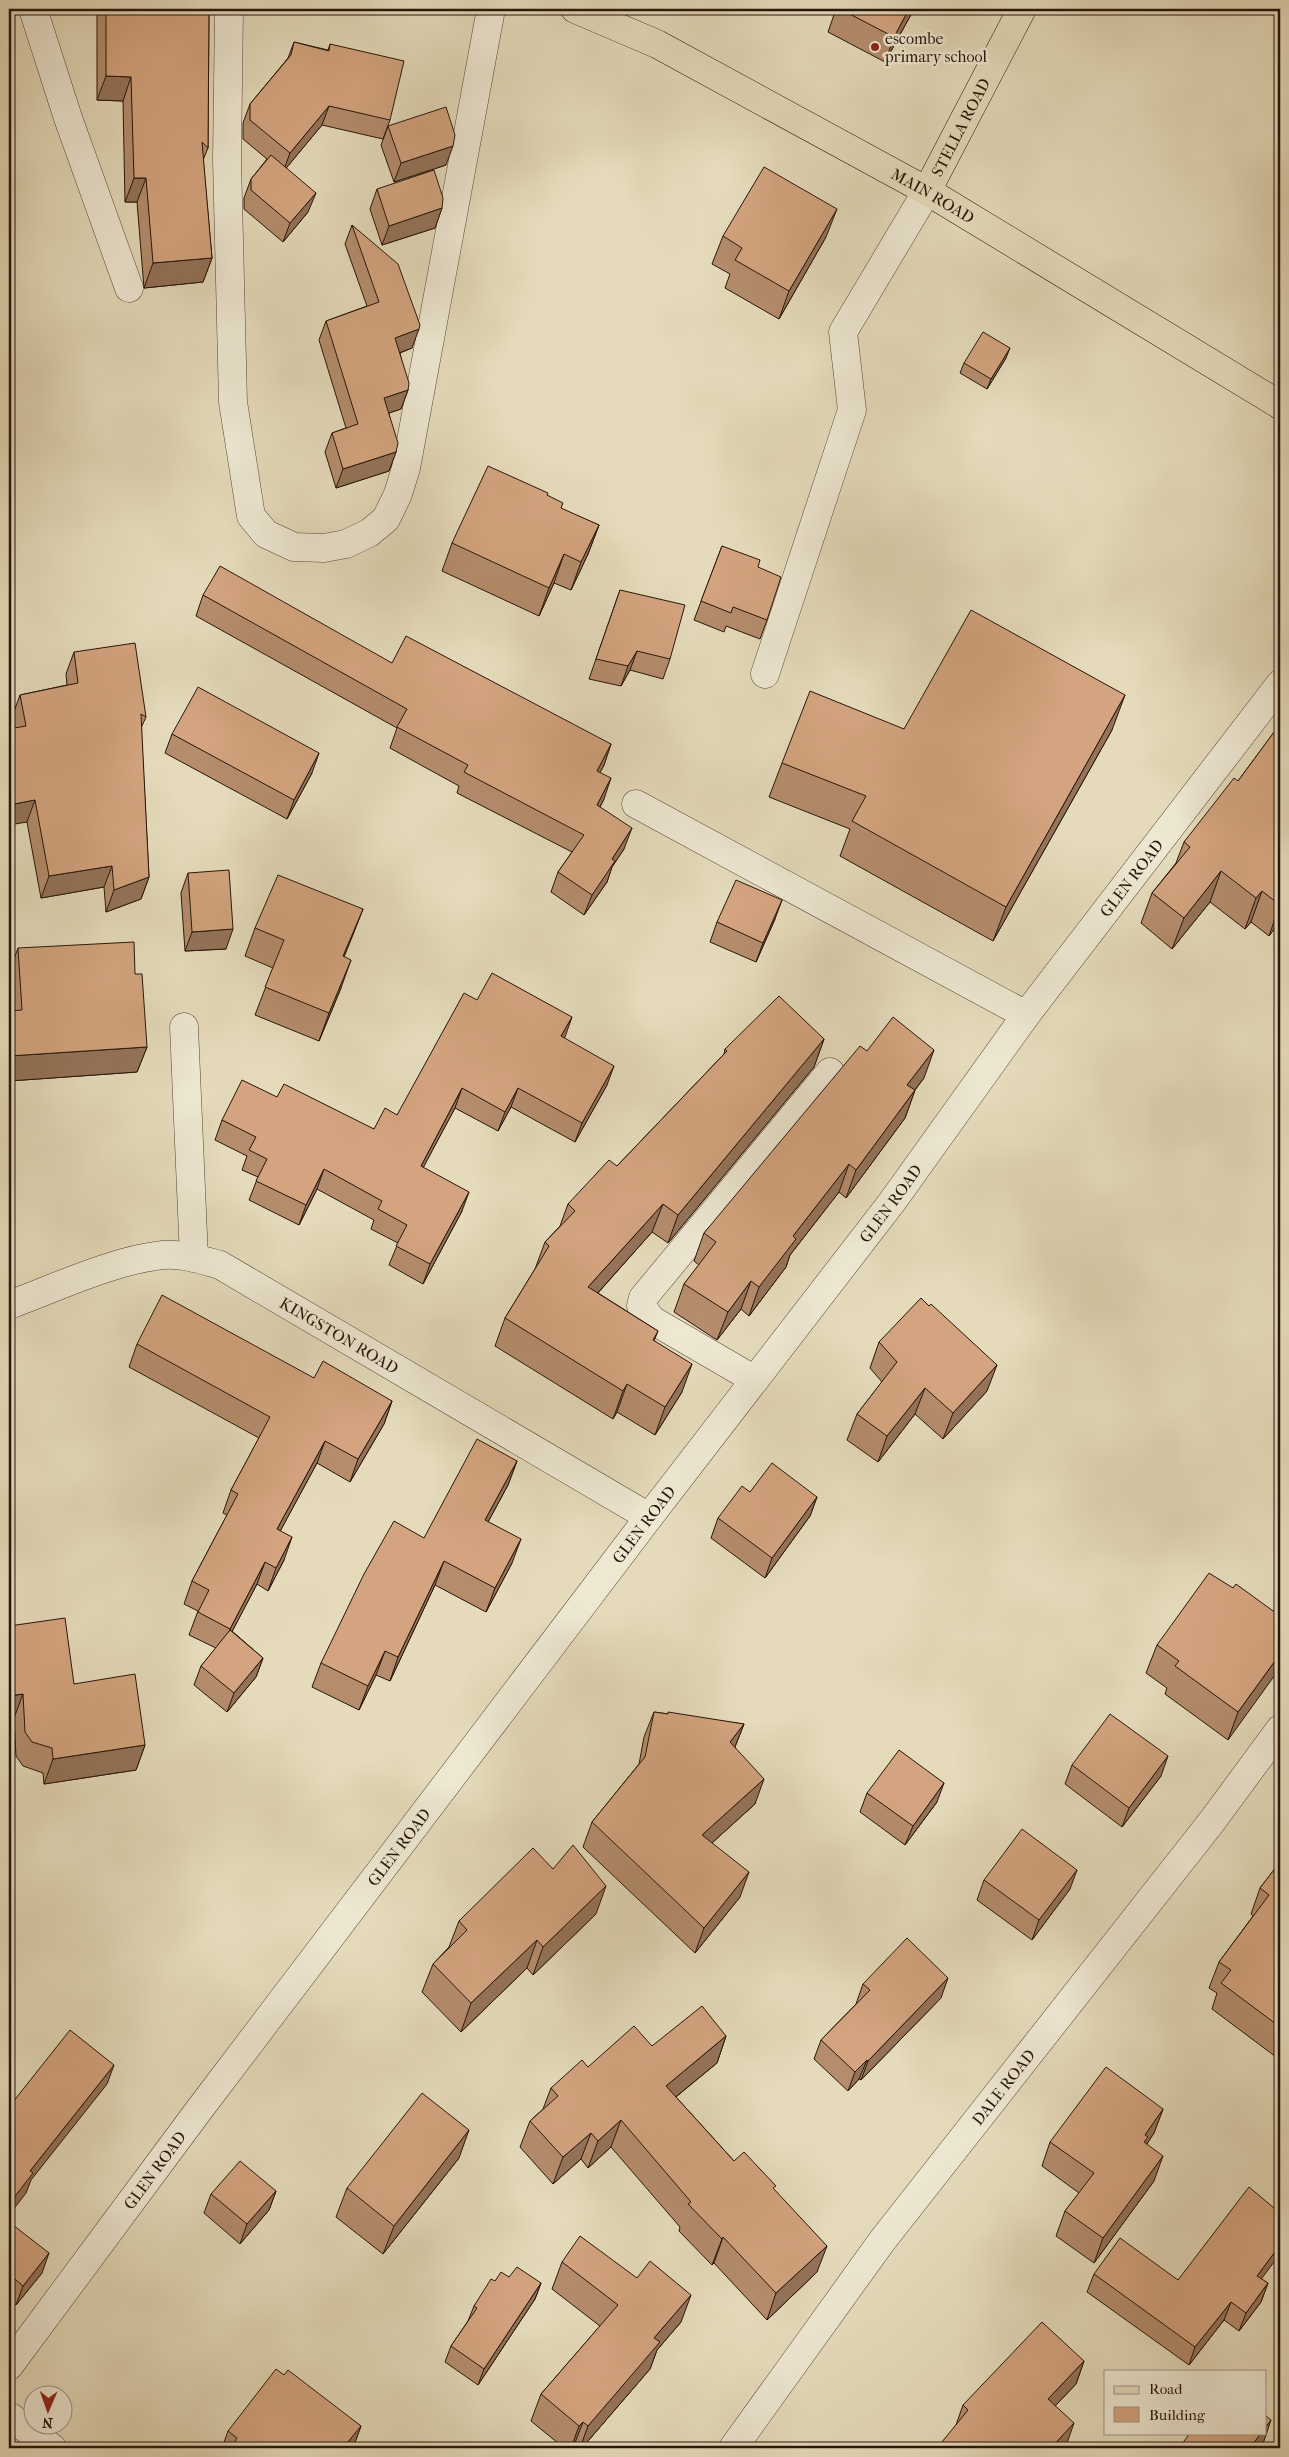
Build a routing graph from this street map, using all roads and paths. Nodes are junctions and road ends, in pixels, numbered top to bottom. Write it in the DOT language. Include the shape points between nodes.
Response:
graph roads {
  1 [pos="33,9"];
  2 [pos="229,9"];
  3 [pos="491,9"];
  4 [pos="574,9"];
  5 [pos="1022,9"];
  6 [pos="926,190"];
  7 [pos="129,288"];
  8 [pos="1280,404"];
  9 [pos="765,674"];
  10 [pos="1280,684"];
  11 [pos="636,804"];
  12 [pos="1026,1015"];
  13 [pos="184,1027"];
  14 [pos="830,1072"];
  15 [pos="194,1258"];
  16 [pos="9,1305"];
  17 [pos="755,1380"];
  18 [pos="649,1517"];
  19 [pos="1280,1729"];
  20 [pos="9,2366"];
  21 [pos="9,2416"];
  22 [pos="52,2448"];
  23 [pos="733,2448"];
  1 -- 7 [label="street"];
  2 -- 3 [label="street" via="227,160 233,402 251,516 266,534 294,547 324,548 346,544 370,533 386,519 398,494 406,468"];
  4 -- 6 [label="main road, MAIN ROAD" via="656,44"];
  5 -- 6 [label="main road, STELLA ROAD"];
  6 -- 8 [label="main road, MAIN ROAD"];
  6 -- 9 [label="street" via="842,332 852,410"];
  10 -- 12 [label="street, GLEN ROAD"];
  11 -- 12 [label="street"];
  12 -- 17 [label="street, GLEN ROAD" via="892,1202"];
  13 -- 15 [label="street"];
  14 -- 17 [label="street" via="643,1298 641,1306 652,1320"];
  15 -- 16 [label="street, KINGSTON ROAD" via="164,1254 134,1260"];
  15 -- 18 [label="street, KINGSTON ROAD" via="220,1265 256,1285"];
  17 -- 18 [label="street, GLEN ROAD"];
  18 -- 20 [label="street, GLEN ROAD"];
  19 -- 23 [label="street, DALE ROAD" via="1213,1820 882,2241"];
  21 -- 22 [label="street"];
}
